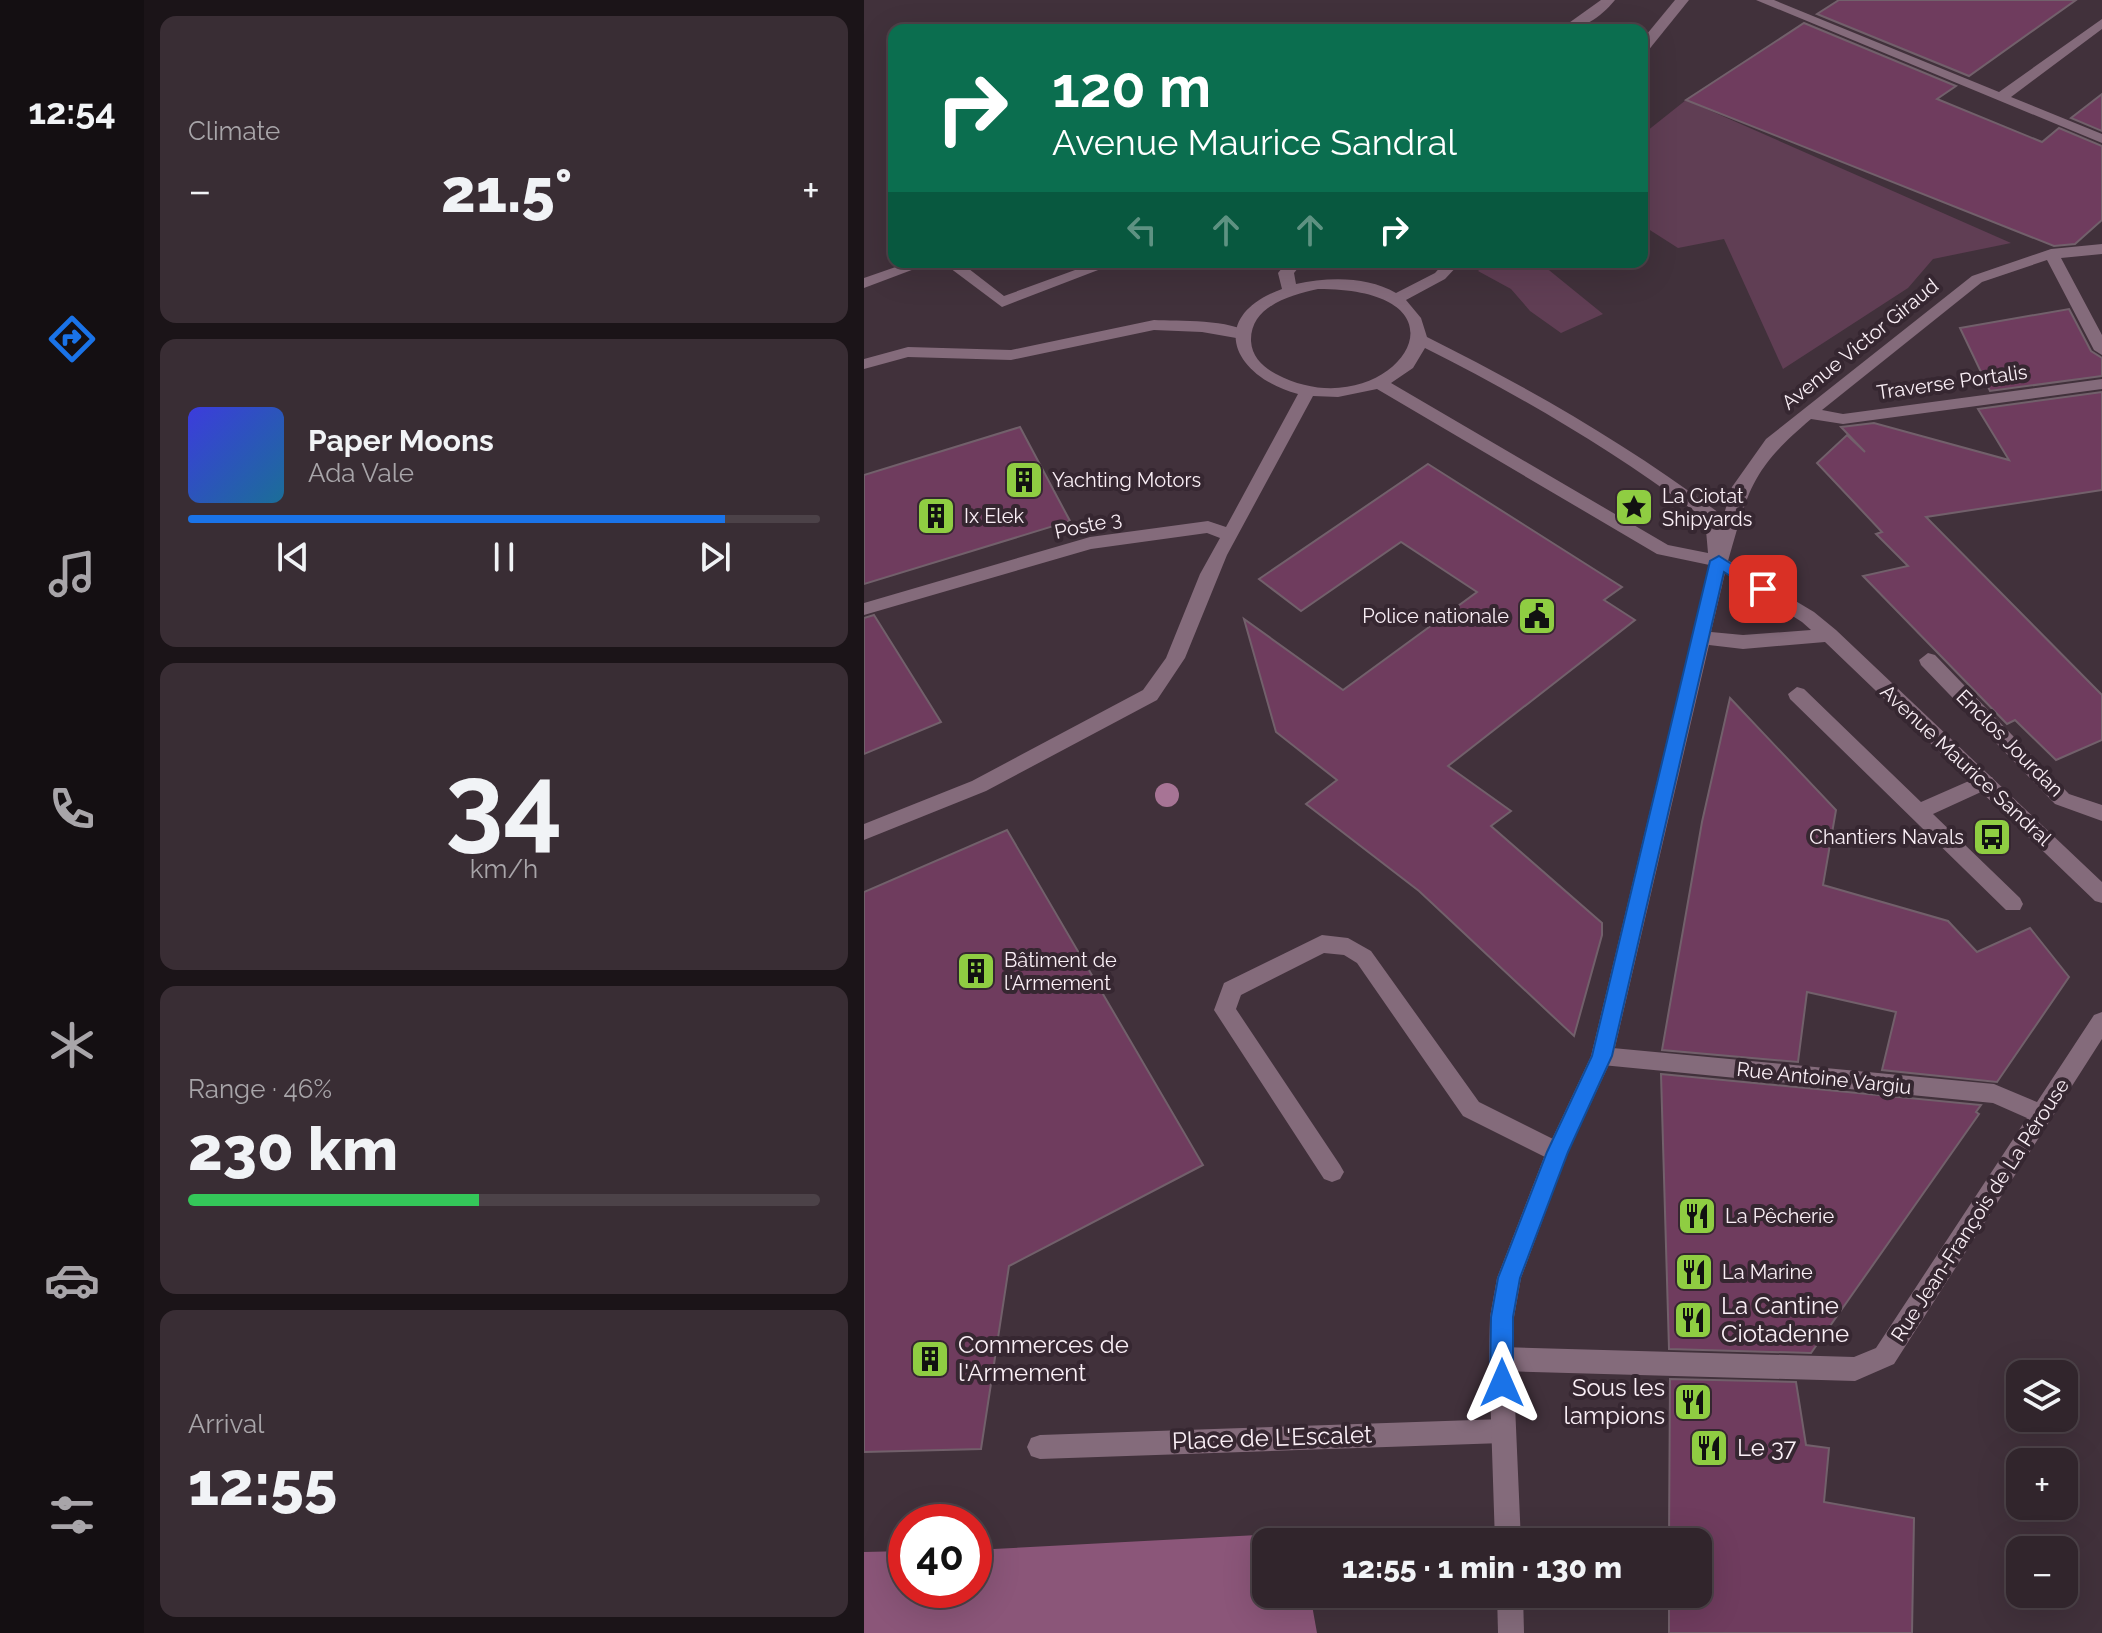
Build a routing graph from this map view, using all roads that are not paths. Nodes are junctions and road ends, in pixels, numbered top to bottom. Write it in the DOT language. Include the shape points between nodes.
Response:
graph roads {
  1 [pos="1608,0"];
  2 [pos="1682,0"];
  3 [pos="1763,0"];
  4 [pos="2102,23"];
  5 [pos="1576,24"];
  6 [pos="1648,42"];
  7 [pos="2001,97"];
  8 [pos="2102,139"];
  9 [pos="2102,249"];
  10 [pos="2051,254"];
  11 [pos="908,268"];
  12 [pos="958,268"];
  13 [pos="1095,268"];
  14 [pos="1290,268"];
  15 [pos="1447,268"];
  16 [pos="864,283"];
  17 [pos="1290,290"];
  18 [pos="1397,299"];
  19 [pos="1242,334"];
  20 [pos="1419,339"];
  21 [pos="2102,350"];
  22 [pos="864,364"];
  23 [pos="1377,382"];
  24 [pos="2102,384"];
  25 [pos="1308,391"];
  26 [pos="1808,413"];
  27 [pos="1231,535"];
  28 [pos="1719,561"];
  29 [pos="864,609"];
  30 [pos="1829,635"];
  31 [pos="1700,637"];
  32 [pos="1928,660"];
  33 [pos="1797,694"];
  34 [pos="1985,782"];
  35 [pos="1921,811"];
  36 [pos="2102,813"];
  37 [pos="864,832"];
  38 [pos="2102,895"];
  39 [pos="2013,904"];
  40 [pos="2102,1021"];
  41 [pos="1602,1056"];
  42 [pos="2043,1114"];
  43 [pos="1557,1152"];
  44 [pos="1332,1172"];
  45 [pos="1501,1359"];
  46 [pos="1503,1431"];
  47 [pos="1040,1447"];
  48 [pos="1507,1528"];
  49 [pos="1510,1608"];
  50 [pos="1511,1633"];
  1 -- 5 [label="street"];
  2 -- 6 [label="street"];
  3 -- 7 [label="street"];
  4 -- 7 [label="street"];
  7 -- 8 [label="street"];
  9 -- 10 [label="street, Avenue Victor Giraud"];
  10 -- 21 [label="street"];
  10 -- 26 [label="street, Avenue Victor Giraud" via="1977,279"];
  11 -- 16 [label="street"];
  12 -- 13 [label="street" via="1002,302"];
  14 -- 17 [label="street" via="1286,273"];
  15 -- 18 [label="street"];
  17 -- 18 [label="street" via="1348,284"];
  17 -- 19 [label="street" via="1267,301"];
  18 -- 20 [label="street" via="1413,313"];
  19 -- 22 [label="street" via="1154,325 1011,355 908,352"];
  19 -- 25 [label="street" via="1243,353 1256,369 1276,382"];
  20 -- 23 [label="street" via="1407,364"];
  20 -- 28 [label="street" via="1519,388 1684,494 1713,517"];
  23 -- 25 [label="street" via="1332,392"];
  23 -- 28 [label="street" via="1663,550"];
  24 -- 26 [label="street, Traverse Portalis" via="1843,419"];
  25 -- 27 [label="street"];
  26 -- 28 [label="street, Avenue Victor Giraud" via="1754,465 1741,487"];
  27 -- 29 [label="street, Poste 3" via="1208,527 1090,543"];
  27 -- 37 [label="street" via="1215,555 1186,638 1165,679 1150,695 979,786"];
  28 -- 30 [label="street, Avenue Maurice Sandral"];
  28 -- 31 [label="street, Avenue Victor Giraud"];
  30 -- 31 [label="street" via="1743,642"];
  30 -- 34 [label="street, Avenue Maurice Sandral"];
  31 -- 41 [label="street, Avenue Victor Giraud"];
  32 -- 36 [label="street, Enclos Jourdan" via="2062,799"];
  33 -- 35 [label="street"];
  34 -- 35 [label="street"];
  34 -- 38 [label="street, Avenue Maurice Sandral"];
  35 -- 39 [label="street"];
  40 -- 42 [label="street, Rue Jean-François de La Pérouse"];
  41 -- 42 [label="street, Rue Antoine Vargiu" via="1994,1094"];
  41 -- 43 [label="street, Avenue Victor Giraud"];
  42 -- 45 [label="street, Rue Jean-François de La Pérouse" via="1885,1356 1855,1369"];
  43 -- 44 [label="street" via="1471,1109 1364,957 1348,947 1322,944 1232,989 1225,1010"];
  43 -- 45 [label="street, Avenue Victor Giraud" via="1509,1278"];
  45 -- 46 [label="street, Avenue Victor Giraud"];
  46 -- 47 [label="street, Place de L'Escalet"];
  46 -- 48 [label="street, Avenue Victor Giraud"];
  49 -- 50 [label="street"];
}
